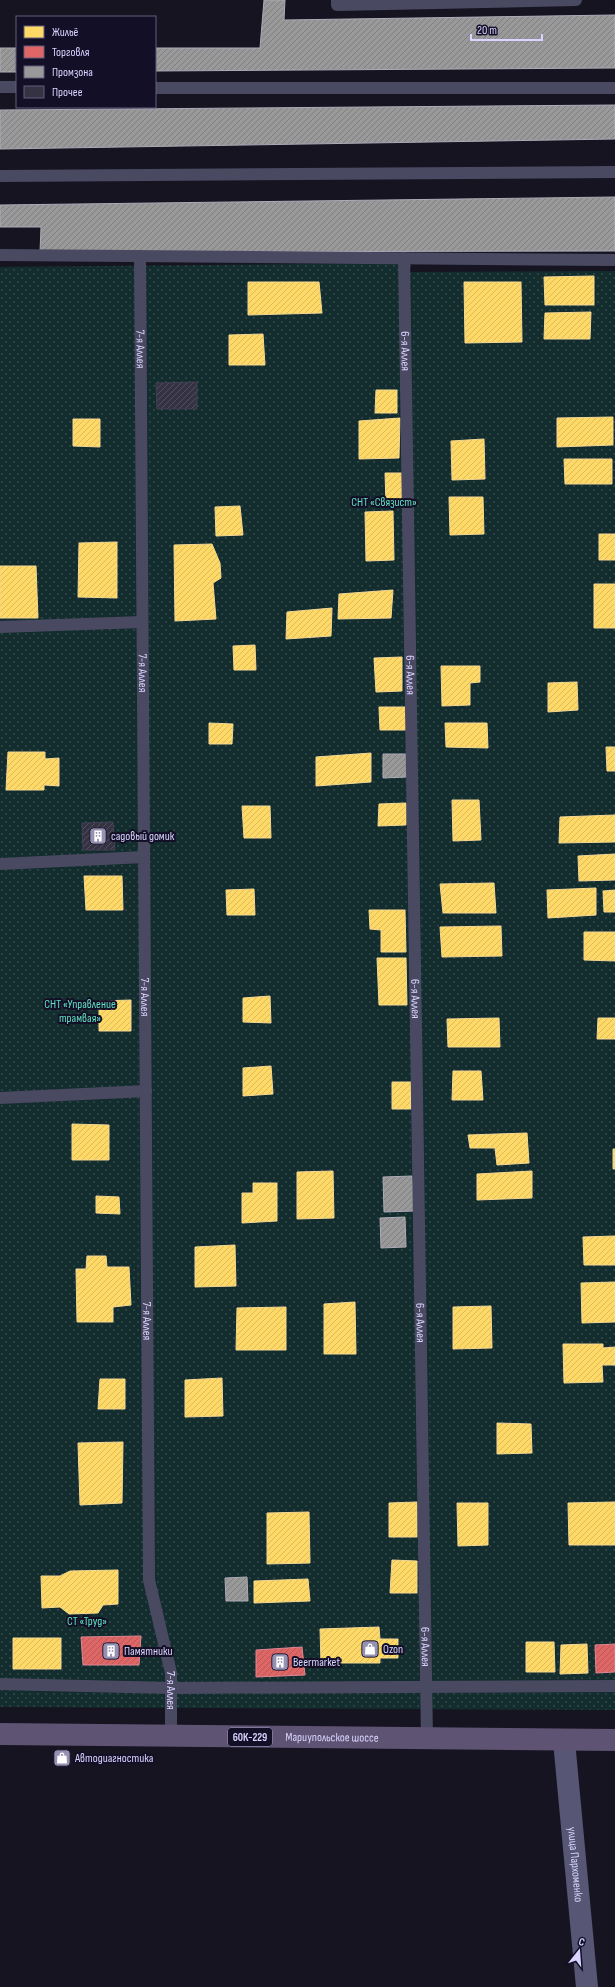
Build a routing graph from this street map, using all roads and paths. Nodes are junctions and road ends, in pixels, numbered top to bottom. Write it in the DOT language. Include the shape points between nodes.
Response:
graph roads {
  1 [pos="337,0"];
  2 [pos="576,0"];
  3 [pos="0,87"];
  4 [pos="16,87"];
  5 [pos="156,88"];
  6 [pos="615,88"];
  7 [pos="615,172"];
  8 [pos="0,176"];
  9 [pos="0,255"];
  10 [pos="140,256"];
  11 [pos="404,258"];
  12 [pos="615,260"];
  13 [pos="142,622"];
  14 [pos="0,627"];
  15 [pos="144,857"];
  16 [pos="0,864"];
  17 [pos="146,1091"];
  18 [pos="0,1098"];
  19 [pos="0,1684"];
  20 [pos="615,1686"];
  21 [pos="171,1688"];
  22 [pos="427,1688"];
  23 [pos="0,1734"];
  24 [pos="171,1736"];
  25 [pos="427,1739"];
  26 [pos="615,1740"];
  27 [pos="564,1741"];
  28 [pos="587,1987"];
  1 -- 2 [label="lane" via="337,5"];
  3 -- 4 [label="lane"];
  5 -- 6 [label="lane"];
  7 -- 8 [label="lane"];
  9 -- 10 [label="lane"];
  10 -- 11 [label="lane"];
  10 -- 13 [label="lane, 7-я Аллея"];
  11 -- 12 [label="lane"];
  11 -- 22 [label="lane, 6-я Аллея"];
  13 -- 14 [label="lane"];
  13 -- 15 [label="lane, 7-я Аллея"];
  15 -- 16 [label="lane"];
  15 -- 17 [label="lane, 7-я Аллея"];
  17 -- 18 [label="lane"];
  17 -- 21 [label="lane, 7-я Аллея" via="149,1580 171,1673"];
  19 -- 21 [label="lane"];
  20 -- 22 [label="lane"];
  21 -- 22 [label="lane"];
  21 -- 24 [label="lane, 7-я Аллея"];
  22 -- 25 [label="lane, 6-я Аллея"];
  23 -- 24 [label="main road, Мариупольское шоссе / 60К-229"];
  24 -- 25 [label="main road, Мариупольское шоссе / 60К-229"];
  25 -- 27 [label="main road, Мариупольское шоссе / 60К-229"];
  26 -- 27 [label="main road, Мариупольское шоссе / 60К-229"];
  27 -- 28 [label="street, улица Пархоменко"];
}
